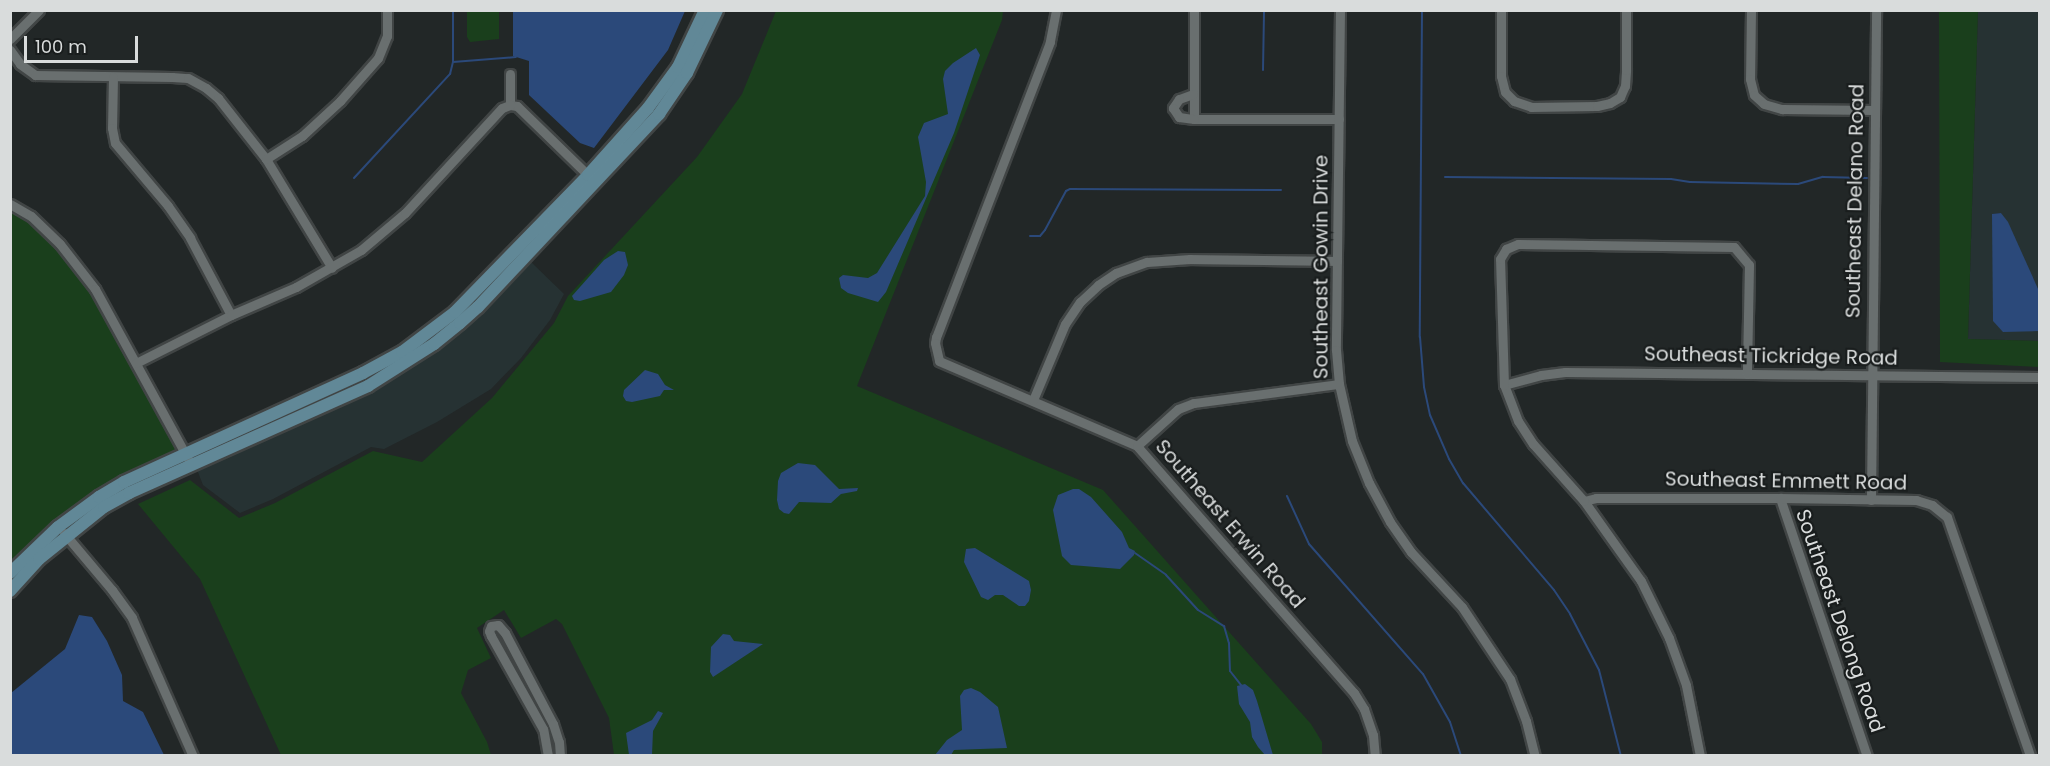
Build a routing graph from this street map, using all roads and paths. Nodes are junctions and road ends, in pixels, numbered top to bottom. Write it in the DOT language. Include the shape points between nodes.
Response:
graph roads {
  1 [pos="39,10"];
  2 [pos="387,10"];
  3 [pos="705,10"];
  4 [pos="717,10"];
  5 [pos="1056,10"];
  6 [pos="1194,10"];
  7 [pos="1340,10"];
  8 [pos="1501,10"];
  9 [pos="1626,10"];
  10 [pos="1751,10"];
  11 [pos="1876,10"];
  12 [pos="10,39"];
  13 [pos="10,50"];
  14 [pos="683,70"];
  15 [pos="510,74"];
  16 [pos="113,77"];
  17 [pos="1193,94"];
  18 [pos="510,105"];
  19 [pos="1874,110"];
  20 [pos="1194,118"];
  21 [pos="1339,119"];
  22 [pos="266,159"];
  23 [pos="592,179"];
  24 [pos="10,204"];
  25 [pos="1337,261"];
  26 [pos="332,268"];
  27 [pos="231,315"];
  28 [pos="136,363"];
  29 [pos="1747,374"];
  30 [pos="1871,375"];
  31 [pos="2040,377"];
  32 [pos="1339,384"];
  33 [pos="1504,385"];
  34 [pos="1033,400"];
  35 [pos="1137,446"];
  36 [pos="188,459"];
  37 [pos="1780,498"];
  38 [pos="1871,500"];
  39 [pos="1584,501"];
  40 [pos="62,531"];
  41 [pos="10,573"];
  42 [pos="10,591"];
  43 [pos="194,756"];
  44 [pos="548,756"];
  45 [pos="560,756"];
  46 [pos="1375,756"];
  47 [pos="1535,756"];
  48 [pos="1700,756"];
  49 [pos="1867,756"];
  50 [pos="2030,756"];
  1 -- 12 [label="street"];
  2 -- 22 [label="street" via="387,36 378,58 302,136"];
  3 -- 14 [label="street"];
  4 -- 14 [label="street"];
  5 -- 34 [label="street, Southeast Erwin Road" via="1050,42 935,343 939,360"];
  6 -- 17 [label="street"];
  7 -- 21 [label="street, Southeast Gowin Drive"];
  8 -- 9 [label="street" via="1501,76 1505,92 1514,101 1531,107 1597,106 1620,97 1625,86"];
  10 -- 19 [label="street" via="1750,80 1754,95 1764,104 1782,109"];
  11 -- 19 [label="street, Southeast Delano Road"];
  13 -- 16 [label="street" via="35,75"];
  14 -- 23 [label="street" via="659,114"];
  15 -- 18 [label="street"];
  16 -- 22 [label="street" via="195,81 218,98"];
  16 -- 27 [label="street" via="115,143 190,238"];
  17 -- 20 [label="street"];
  17 -- 20 [label="street" via="1179,99 1173,108 1179,117"];
  18 -- 23 [label="street" via="517,106"];
  18 -- 26 [label="street" via="502,108 392,225"];
  19 -- 30 [label="street, Southeast Delano Road"];
  20 -- 21 [label="street"];
  21 -- 25 [label="street, Southeast Gowin Drive"];
  22 -- 26 [label="street"];
  23 -- 36 [label="street" via="478,307 368,386 312,403"];
  24 -- 28 [label="street" via="31,216 81,268"];
  25 -- 32 [label="street, Southeast Gowin Drive"];
  25 -- 34 [label="street" via="1168,260 1147,262 1116,273 1080,302 1065,324"];
  26 -- 27 [label="street"];
  27 -- 28 [label="street"];
  28 -- 36 [label="street"];
  29 -- 30 [label="street, Southeast Tickridge Road"];
  29 -- 33 [label="street, Southeast Tickridge Road" via="1565,372"];
  29 -- 33 [label="street" via="1749,265 1734,247 1518,244 1506,249 1500,259"];
  30 -- 31 [label="street, Southeast Tickridge Road"];
  30 -- 38 [label="street, Southeast Delano Road"];
  32 -- 35 [label="street" via="1194,403 1179,409"];
  32 -- 47 [label="street, Southeast Gowin Drive" via="1352,441 1374,493 1411,552 1462,607 1504,669 1526,721"];
  33 -- 39 [label="street" via="1518,421 1533,444"];
  34 -- 35 [label="street, Southeast Erwin Road"];
  35 -- 46 [label="street, Southeast Erwin Road" via="1354,693 1365,709"];
  36 -- 40 [label="street"];
  37 -- 38 [label="street, Southeast Emmett Road"];
  37 -- 39 [label="street, Southeast Emmett Road"];
  37 -- 49 [label="street, Southeast Delong Road"];
  38 -- 50 [label="street, Southeast Emmett Road" via="1916,500 1932,505 1947,517"];
  39 -- 48 [label="street" via="1641,581 1669,638 1686,685"];
  40 -- 41 [label="street"];
  40 -- 42 [label="street"];
  40 -- 43 [label="street" via="132,618"];
  44 -- 45 [label="street" via="543,729 491,636 491,626 498,625 505,633 553,724"];
}
